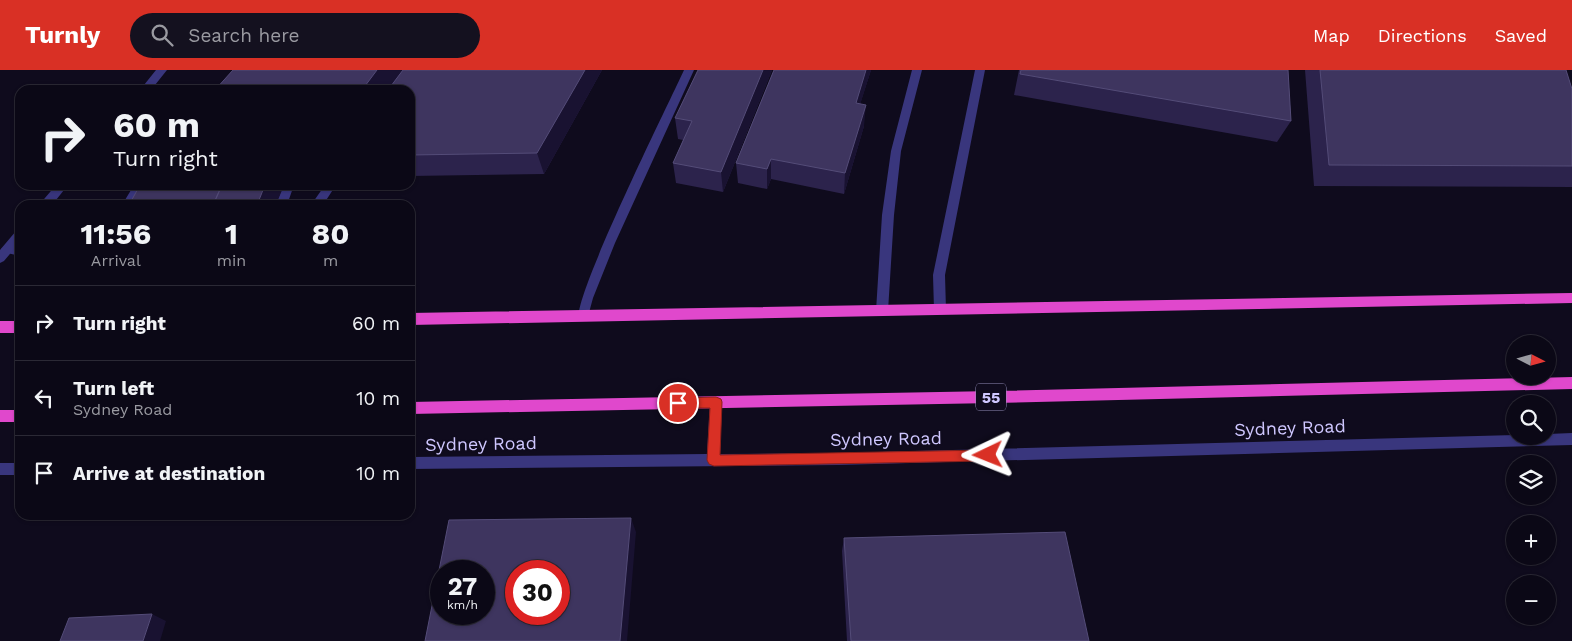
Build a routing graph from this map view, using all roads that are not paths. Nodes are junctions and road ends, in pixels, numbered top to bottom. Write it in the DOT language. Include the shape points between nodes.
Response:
graph roads {
  1 [pos="162,70"];
  2 [pos="688,70"];
  3 [pos="917,70"];
  4 [pos="980,70"];
  5 [pos="149,85"];
  6 [pos="58,190"];
  7 [pos="50,200"];
  8 [pos="15,240"];
  9 [pos="4,253"];
  10 [pos="1572,298"];
  11 [pos="940,310"];
  12 [pos="882,311"];
  13 [pos="584,316"];
  14 [pos="415,319"];
  15 [pos="0,327"];
  16 [pos="15,327"];
  17 [pos="1572,383"];
  18 [pos="716,402"];
  19 [pos="415,408"];
  20 [pos="0,416"];
  21 [pos="15,416"];
  22 [pos="1572,439"];
  23 [pos="714,460"];
  24 [pos="415,463"];
  25 [pos="0,469"];
  26 [pos="15,469"];
  1 -- 5 [label="street"];
  2 -- 13 [label="street" via="609,243 587,298"];
  3 -- 12 [label="street" via="896,151"];
  4 -- 11 [label="street" via="939,275"];
  6 -- 7 [label="street"];
  8 -- 9 [label="street"];
  10 -- 11 [label="highway"];
  11 -- 12 [label="highway"];
  12 -- 13 [label="highway"];
  13 -- 14 [label="highway"];
  15 -- 16 [label="highway"];
  17 -- 18 [label="highway, 55"];
  18 -- 19 [label="highway, 55"];
  18 -- 23 [label="street"];
  20 -- 21 [label="highway"];
  22 -- 23 [label="street, Sydney Road"];
  23 -- 24 [label="street, Sydney Road"];
  25 -- 26 [label="street"];
}
